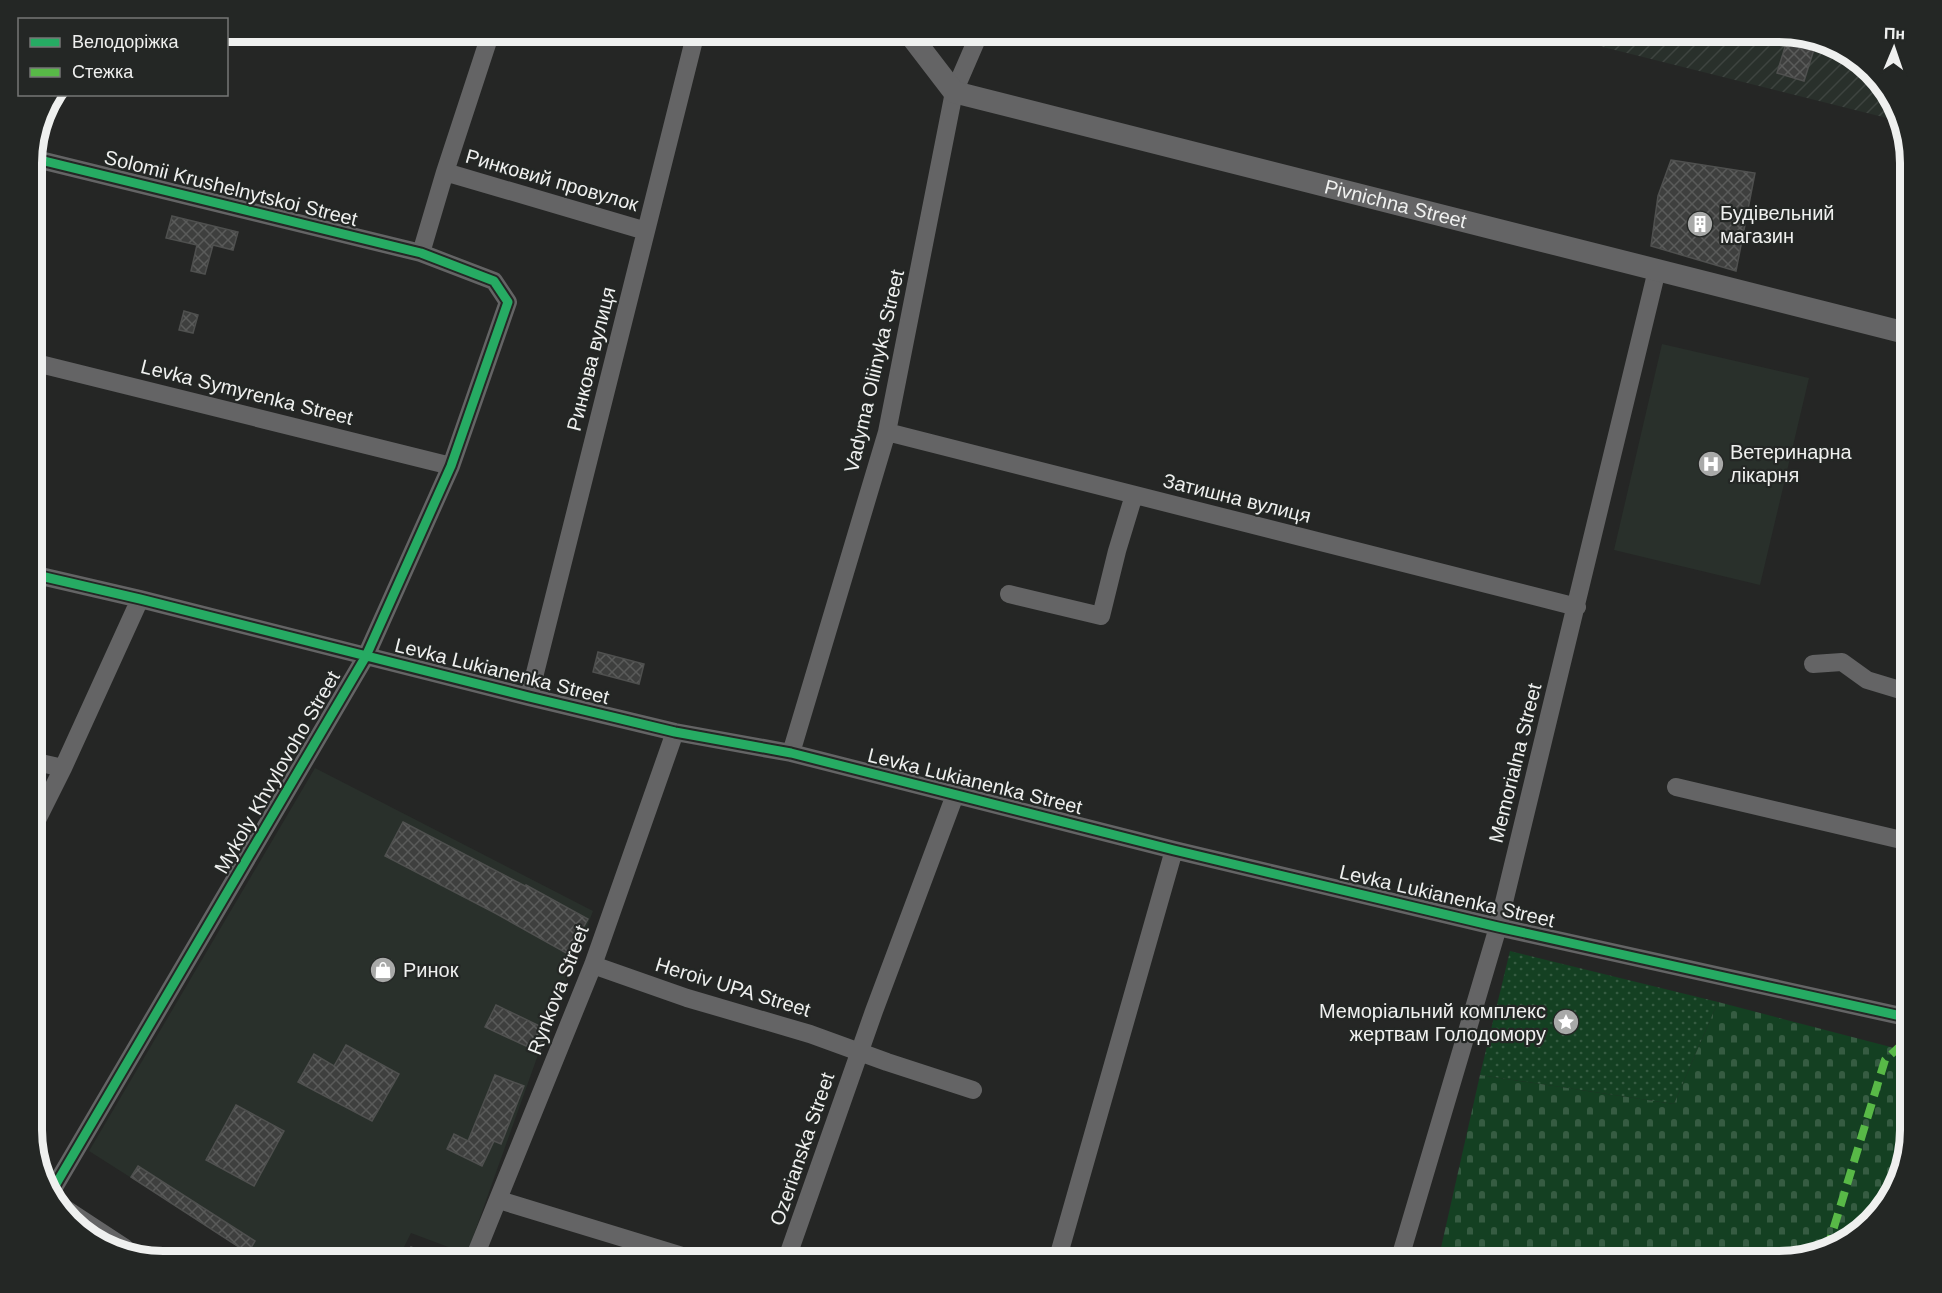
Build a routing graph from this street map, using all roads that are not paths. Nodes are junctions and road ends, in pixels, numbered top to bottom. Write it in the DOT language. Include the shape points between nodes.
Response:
graph roads {
  1 [pos="488,42"];
  2 [pos="693,42"];
  3 [pos="916,42"];
  4 [pos="976,42"];
  5 [pos="954,92"];
  6 [pos="42,160"];
  7 [pos="445,172"];
  8 [pos="646,231"];
  9 [pos="421,253"];
  10 [pos="1657,270"];
  11 [pos="494,281"];
  12 [pos="1900,331"];
  13 [pos="42,364"];
  14 [pos="887,432"];
  15 [pos="451,466"];
  16 [pos="1134,495"];
  17 [pos="42,576"];
  18 [pos="1009,594"];
  19 [pos="140,599"];
  20 [pos="1576,607"];
  21 [pos="366,656"];
  22 [pos="1813,664"];
  23 [pos="1900,690"];
  24 [pos="529,697"];
  25 [pos="675,732"];
  26 [pos="791,753"];
  27 [pos="42,763"];
  28 [pos="63,768"];
  29 [pos="1676,787"];
  30 [pos="955,795"];
  31 [pos="42,810"];
  32 [pos="1900,839"];
  33 [pos="1174,850"];
  34 [pos="1498,927"];
  35 [pos="593,965"];
  36 [pos="1900,1016"];
  37 [pos="859,1052"];
  38 [pos="973,1090"];
  39 [pos="55,1185"];
  40 [pos="499,1200"];
  41 [pos="478,1251"];
  42 [pos="664,1251"];
  43 [pos="790,1251"];
  44 [pos="1061,1251"];
  45 [pos="1402,1251"];
  1 -- 7 [label="street"];
  2 -- 8 [label="street, Ринкова вулиця"];
  3 -- 5 [label="street"];
  4 -- 5 [label="street, Vadyma Oliinyka Street"];
  5 -- 10 [label="street, Pivnichna Street"];
  5 -- 14 [label="street, Vadyma Oliinyka Street"];
  6 -- 9 [label="street, Solomii Krushelnytskoi Street"];
  7 -- 8 [label="street, Ринковий провулок"];
  7 -- 9 [label="street"];
  8 -- 24 [label="street, Ринкова вулиця"];
  9 -- 11 [label="street, Solomii Krushelnytskoi Street"];
  10 -- 12 [label="street, Pivnichna Street"];
  10 -- 20 [label="street, Memorialna Street"];
  11 -- 15 [label="street, Mykoly Khvylovoho Street" via="508,302"];
  13 -- 15 [label="street, Levka Symyrenka Street"];
  14 -- 16 [label="street, Затишна вулиця"];
  14 -- 26 [label="street, Vadyma Oliinyka Street"];
  15 -- 21 [label="street, Mykoly Khvylovoho Street"];
  16 -- 18 [label="street" via="1101,616"];
  16 -- 20 [label="street, Затишна вулиця"];
  17 -- 19 [label="street, Levka Lukianenka Street"];
  19 -- 21 [label="street, Levka Lukianenka Street"];
  19 -- 28 [label="street"];
  20 -- 34 [label="street, Memorialna Street"];
  21 -- 24 [label="street, Levka Lukianenka Street"];
  21 -- 39 [label="street, Mykoly Khvylovoho Street"];
  22 -- 23 [label="street" via="1842,662 1867,680"];
  24 -- 25 [label="street, Levka Lukianenka Street"];
  25 -- 26 [label="street, Levka Lukianenka Street"];
  25 -- 35 [label="street, Rynkova Street"];
  26 -- 30 [label="street, Levka Lukianenka Street"];
  27 -- 28 [label="street"];
  28 -- 31 [label="street"];
  29 -- 32 [label="street"];
  30 -- 33 [label="street, Levka Lukianenka Street"];
  30 -- 37 [label="street"];
  33 -- 34 [label="street, Levka Lukianenka Street"];
  33 -- 44 [label="street"];
  34 -- 36 [label="street, Levka Lukianenka Street"];
  34 -- 45 [label="street, Memorialna Street"];
  35 -- 37 [label="street, Heroiv UPA Street"];
  35 -- 40 [label="street, Rynkova Street"];
  37 -- 38 [label="street, Heroiv UPA Street"];
  37 -- 43 [label="street, Ozerianska Street"];
  40 -- 41 [label="street, Rynkova Street"];
  40 -- 42 [label="street"];
}
